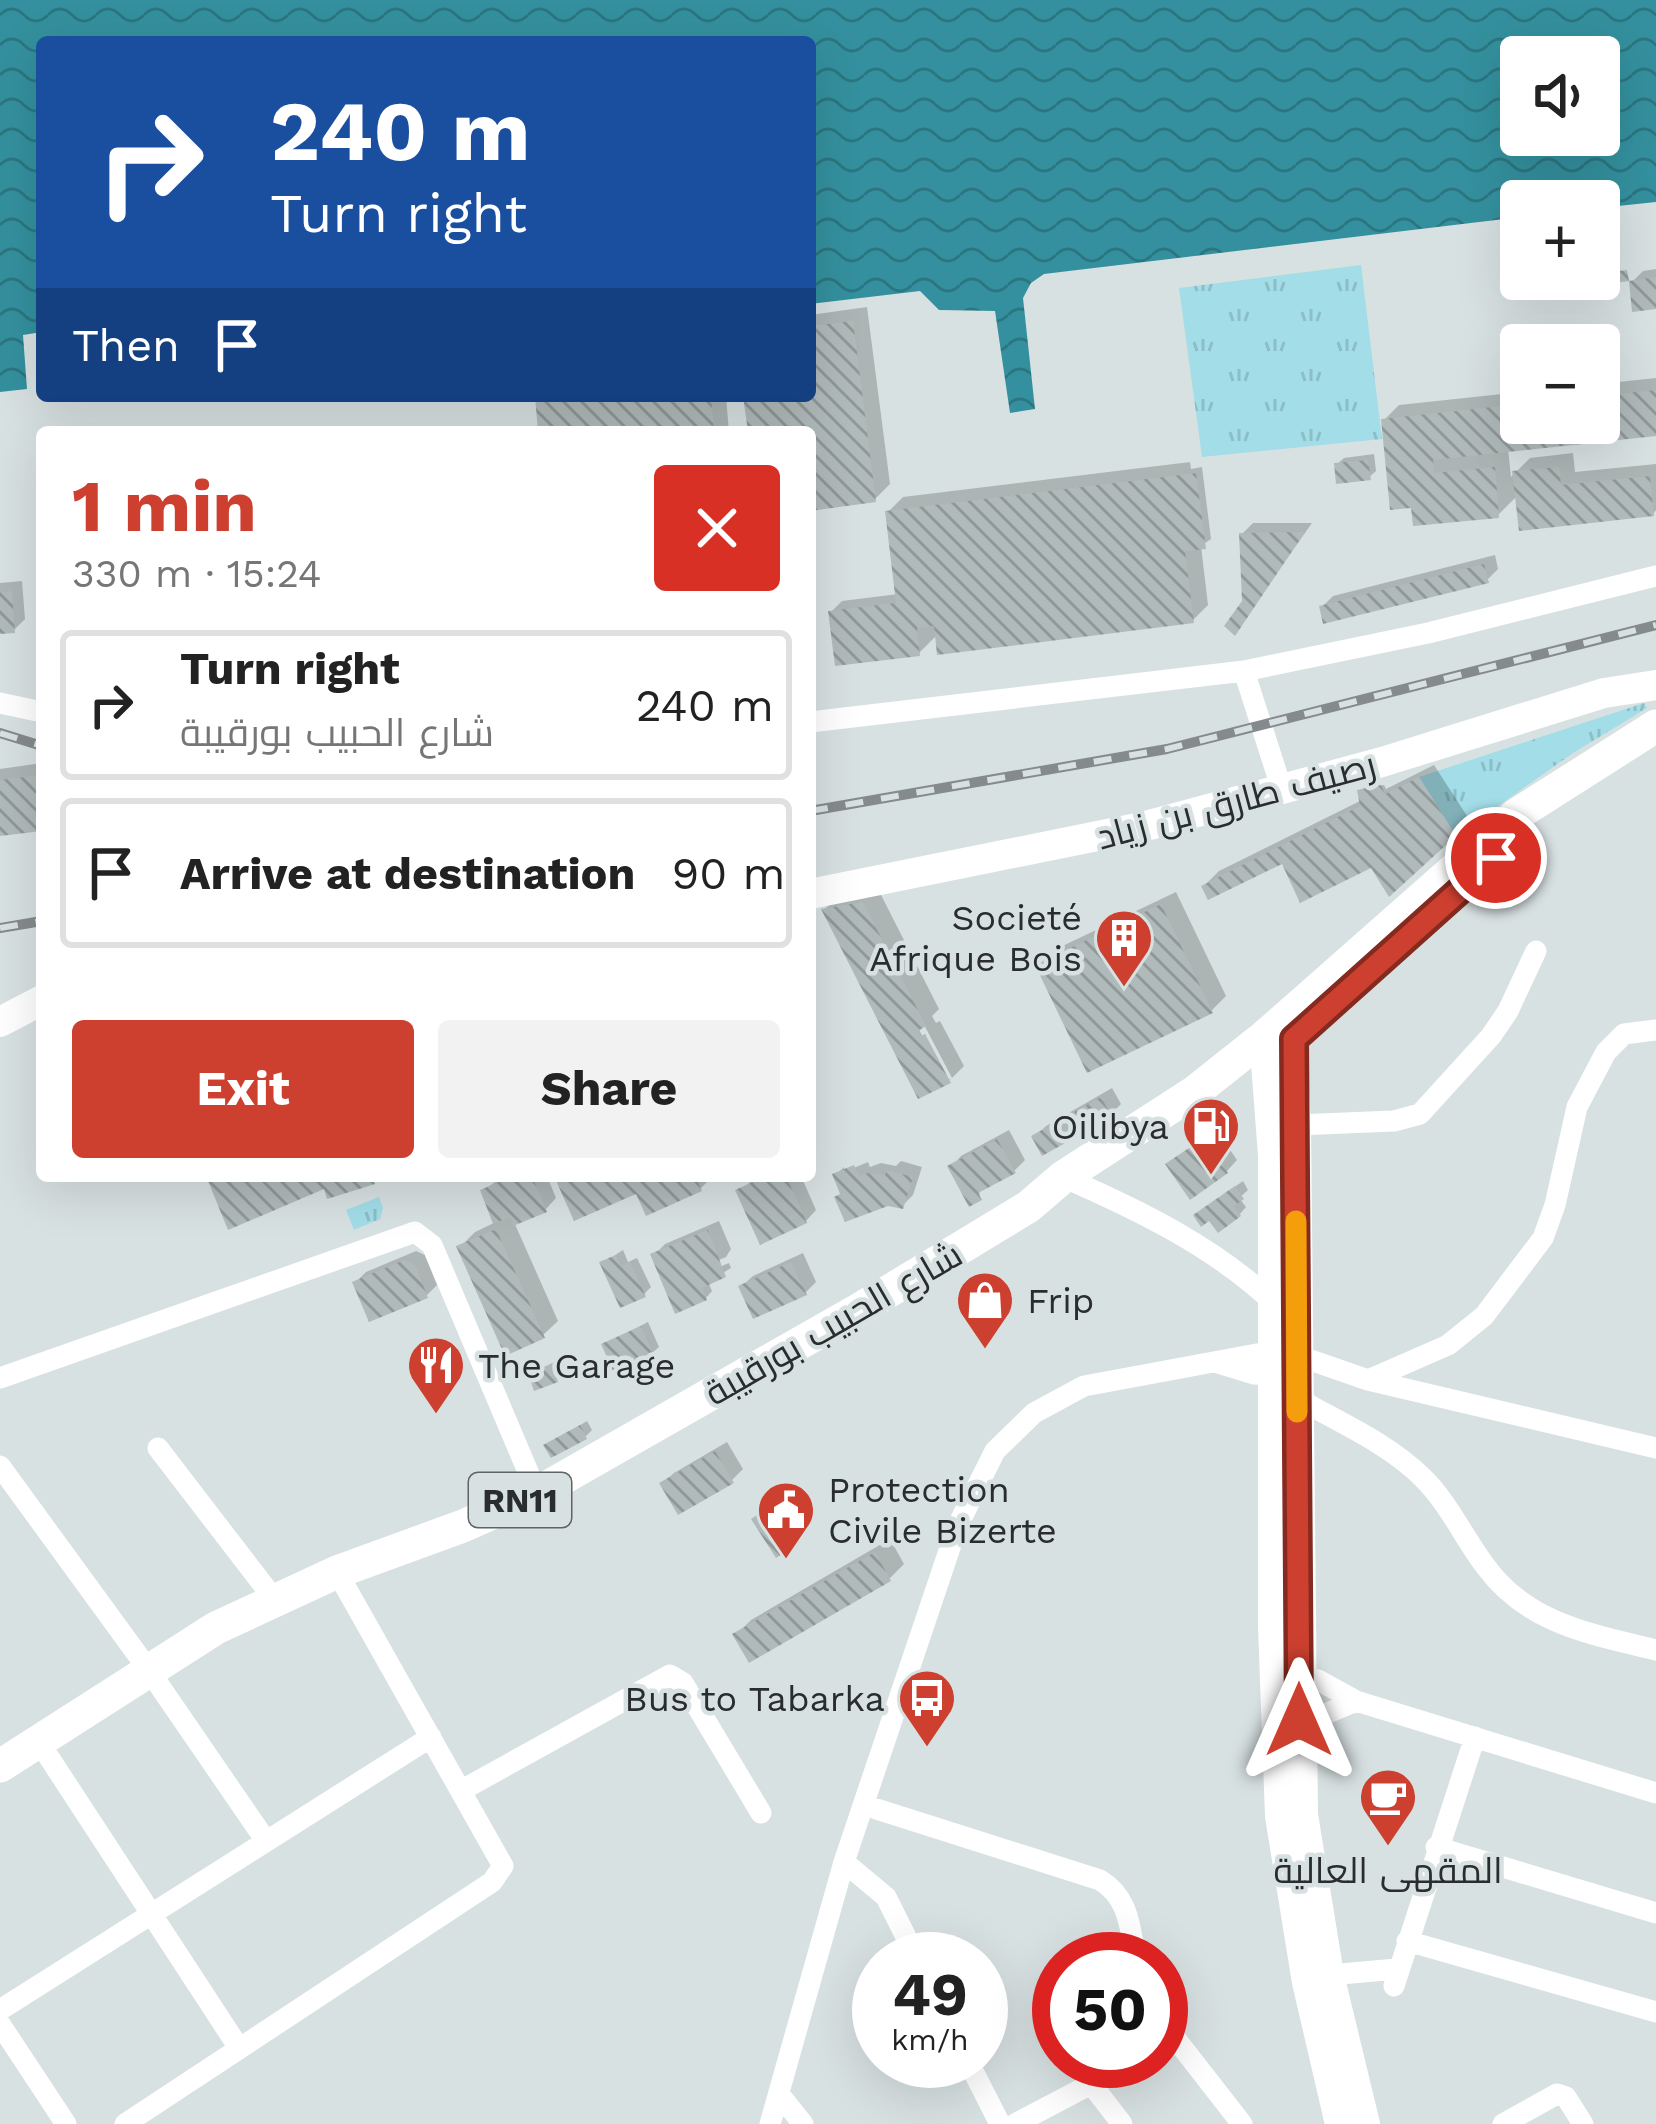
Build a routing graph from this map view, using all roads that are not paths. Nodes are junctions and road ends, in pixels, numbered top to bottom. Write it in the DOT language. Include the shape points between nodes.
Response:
graph roads {
  1 [pos="1656,576"];
  2 [pos="1244,671"];
  3 [pos="1656,685"];
  4 [pos="0,704"];
  5 [pos="36,711"];
  6 [pos="816,721"];
  7 [pos="1656,726"];
  8 [pos="1656,750"];
  9 [pos="1282,790"];
  10 [pos="816,893"];
  11 [pos="1536,951"];
  12 [pos="36,1003"];
  13 [pos="0,1022"];
  14 [pos="1656,1030"];
  15 [pos="1279,1038"];
  16 [pos="1296,1124"];
  17 [pos="1073,1181"];
  18 [pos="1273,1302"];
  19 [pos="1289,1363"];
  20 [pos="0,1378"];
  21 [pos="1368,1381"];
  22 [pos="158,1448"];
  23 [pos="1656,1448"];
  24 [pos="0,1466"];
  25 [pos="537,1492"];
  26 [pos="338,1571"];
  27 [pos="274,1599"];
  28 [pos="1656,1650"];
  29 [pos="148,1669"];
  30 [pos="1287,1677"];
  31 [pos="1356,1701"];
  32 [pos="1287,1719"];
  33 [pos="431,1737"];
  34 [pos="1474,1737"];
  35 [pos="39,1742"];
  36 [pos="2,1760"];
  37 [pos="462,1790"];
  38 [pos="1656,1793"];
  39 [pos="864,1804"];
  40 [pos="760,1813"];
  41 [pos="266,1841"];
  42 [pos="1436,1847"];
  43 [pos="844,1862"];
  44 [pos="1656,1912"];
  45 [pos="152,1917"];
  46 [pos="904,1932"];
  47 [pos="1131,1932"];
  48 [pos="1407,1941"];
  49 [pos="1329,1975"];
  50 [pos="0,2011"];
  51 [pos="1656,2012"];
  52 [pos="0,2024"];
  53 [pos="238,2048"];
  54 [pos="1188,2061"];
  55 [pos="982,2088"];
  56 [pos="1086,2088"];
  57 [pos="1094,2088"];
  58 [pos="778,2094"];
  59 [pos="1330,2119"];
  60 [pos="1518,2120"];
  61 [pos="66,2124"];
  62 [pos="125,2124"];
  63 [pos="770,2124"];
  64 [pos="803,2124"];
  65 [pos="1000,2124"];
  66 [pos="1015,2124"];
  67 [pos="1121,2124"];
  68 [pos="1243,2124"];
  69 [pos="1365,2124"];
  70 [pos="1583,2124"];
  1 -- 2 [label="street"];
  2 -- 6 [label="street"];
  2 -- 9 [label="street"];
  3 -- 9 [label="main road, رصيف طارق بن زياد" via="1604,693"];
  4 -- 5 [label="street"];
  7 -- 15 [label="main road, شارع الحبيب بورقيبة / RN11" via="1516,815"];
  8 -- 15 [label="main road, شارع الحبيب بورقيبة / RN11" via="1496,858"];
  9 -- 10 [label="main road, رصيف طارق بن زياد" via="1068,844"];
  11 -- 16 [label="street" via="1491,1036 1420,1114"];
  12 -- 13 [label="main road"];
  14 -- 21 [label="street" via="1624,1034 1606,1052 1577,1107 1543,1238 1484,1316 1448,1345"];
  15 -- 16 [label="main road"];
  15 -- 17 [label="main road, شارع الحبيب بورقيبة / RN11" via="1161,1139"];
  15 -- 18 [label="main road"];
  16 -- 19 [label="main road"];
  17 -- 18 [label="street" via="1212,1256"];
  17 -- 25 [label="main road, شارع الحبيب بورقيبة / RN11"];
  18 -- 19 [label="main road"];
  19 -- 21 [label="street"];
  19 -- 28 [label="street" via="1426,1480 1515,1600 1577,1630"];
  19 -- 30 [label="main road"];
  19 -- 39 [label="street" via="1235,1356 1084,1386 1034,1412 995,1451 957,1527"];
  20 -- 25 [label="street" via="415,1232 432,1245"];
  21 -- 23 [label="street"];
  22 -- 27 [label="street"];
  24 -- 29 [label="street"];
  25 -- 26 [label="main road, شارع الحبيب بورقيبة / RN11"];
  26 -- 27 [label="main road, شارع الحبيب بورقيبة / RN11"];
  26 -- 33 [label="street"];
  27 -- 29 [label="main road, شارع الحبيب بورقيبة / RN11"];
  29 -- 35 [label="main road, شارع الحبيب بورقيبة / RN11"];
  29 -- 41 [label="street"];
  30 -- 31 [label="street" via="1318,1681"];
  30 -- 32 [label="main road"];
  31 -- 32 [label="street" via="1316,1718"];
  31 -- 34 [label="street"];
  32 -- 49 [label="main road"];
  32 -- 59 [label="main road" via="1286,1863"];
  33 -- 37 [label="street"];
  33 -- 41 [label="street"];
  34 -- 38 [label="street"];
  34 -- 42 [label="street"];
  35 -- 36 [label="main road, شارع الحبيب بورقيبة / RN11"];
  35 -- 45 [label="street"];
  37 -- 40 [label="street" via="670,1675 683,1683"];
  37 -- 53 [label="street" via="500,1858 499,1875"];
  39 -- 43 [label="street"];
  39 -- 47 [label="street" via="1100,1880 1113,1888"];
  41 -- 45 [label="street"];
  42 -- 44 [label="street"];
  42 -- 48 [label="street"];
  43 -- 46 [label="street" via="886,1897"];
  43 -- 58 [label="street"];
  45 -- 50 [label="street"];
  45 -- 53 [label="street"];
  48 -- 49 [label="street" via="1396,1977"];
  48 -- 51 [label="street"];
  49 -- 69 [label="main road"];
  52 -- 61 [label="street"];
  53 -- 62 [label="street"];
  54 -- 68 [label="street"];
  55 -- 65 [label="street"];
  56 -- 66 [label="street"];
  57 -- 67 [label="street"];
  58 -- 63 [label="street"];
  58 -- 64 [label="street"];
  60 -- 70 [label="street" via="1557,2094"];
}
